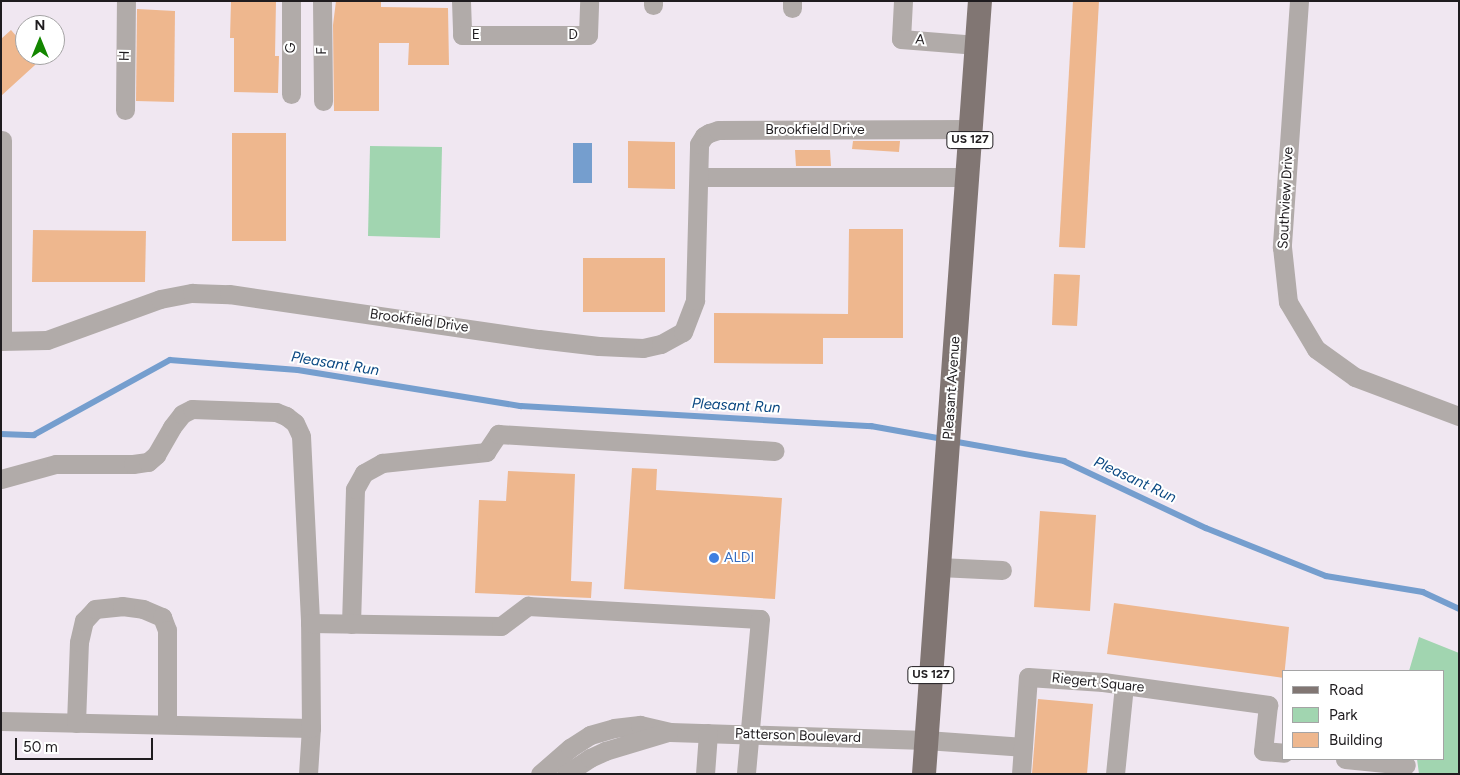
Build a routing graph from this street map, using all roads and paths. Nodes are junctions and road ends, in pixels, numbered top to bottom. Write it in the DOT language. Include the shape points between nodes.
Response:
graph roads {
  1 [pos="126,1"];
  2 [pos="291,1"];
  3 [pos="322,1"];
  4 [pos="461,1"];
  5 [pos="589,1"];
  6 [pos="903,1"];
  7 [pos="980,1"];
  8 [pos="1300,1"];
  9 [pos="525,35"];
  10 [pos="977,45"];
  11 [pos="291,94"];
  12 [pos="323,101"];
  13 [pos="125,110"];
  14 [pos="971,129"];
  15 [pos="2,140"];
  16 [pos="699,177"];
  17 [pos="967,177"];
  18 [pos="1,341"];
  19 [pos="1459,416"];
  20 [pos="774,451"];
  21 [pos="1,480"];
  22 [pos="939,567"];
  23 [pos="1002,570"];
  24 [pos="310,623"];
  25 [pos="351,624"];
  26 [pos="1124,685"];
  27 [pos="1,721"];
  28 [pos="76,723"];
  29 [pos="166,724"];
  30 [pos="311,728"];
  31 [pos="670,732"];
  32 [pos="708,733"];
  33 [pos="748,734"];
  34 [pos="926,740"];
  35 [pos="1023,747"];
  36 [pos="1282,753"];
  37 [pos="1355,760"];
  38 [pos="1407,766"];
  39 [pos="308,774"];
  40 [pos="540,774"];
  41 [pos="566,774"];
  42 [pos="705,774"];
  43 [pos="746,774"];
  44 [pos="924,774"];
  45 [pos="1021,774"];
  46 [pos="1115,774"];
  1 -- 13 [label="street, H"];
  2 -- 11 [label="street, G"];
  3 -- 12 [label="street, F"];
  4 -- 9 [label="street, E" via="462,35"];
  5 -- 9 [label="street, D" via="588,35"];
  6 -- 10 [label="street, A" via="902,39"];
  7 -- 10 [label="main road, Pleasant Avenue / US 127"];
  8 -- 19 [label="street, Southview Drive" via="1282,248 1288,302 1316,349 1355,377"];
  10 -- 14 [label="main road, Pleasant Avenue / US 127"];
  14 -- 16 [label="street, Brookfield Drive" via="718,130 704,136 699,144"];
  14 -- 17 [label="main road, Pleasant Avenue / US 127"];
  15 -- 18 [label="street"];
  16 -- 17 [label="street"];
  16 -- 18 [label="street, Brookfield Drive" via="695,300 683,332 660,344 642,348 599,346 229,294 192,294 160,299 47,340"];
  17 -- 22 [label="main road, Pleasant Avenue / US 127"];
  20 -- 25 [label="street" via="498,434 486,452 382,463 364,473 355,489"];
  21 -- 24 [label="street" via="56,464 148,462 182,414 192,409 276,412 286,416 295,423 302,436"];
  22 -- 23 [label="street"];
  22 -- 34 [label="main road, Pleasant Avenue / US 127"];
  24 -- 25 [label="street"];
  24 -- 30 [label="street"];
  25 -- 33 [label="street" via="501,626 528,606 760,619"];
  26 -- 35 [label="street, Riegert Square" via="1028,677"];
  26 -- 36 [label="street, Riegert Square" via="1268,705 1263,751"];
  26 -- 46 [label="street"];
  27 -- 28 [label="street"];
  28 -- 29 [label="street"];
  28 -- 29 [label="street" via="84,620 95,609 122,606 143,609 162,618 167,630"];
  29 -- 30 [label="street"];
  30 -- 39 [label="street"];
  31 -- 32 [label="street, Patterson Boulevard"];
  31 -- 40 [label="street, Patterson Boulevard" via="640,725 598,733 570,748"];
  31 -- 41 [label="street, Patterson Boulevard" via="605,751"];
  32 -- 33 [label="street, Patterson Boulevard"];
  32 -- 42 [label="street"];
  33 -- 34 [label="street, Patterson Boulevard"];
  33 -- 43 [label="street"];
  34 -- 35 [label="street"];
  34 -- 44 [label="main road, Pleasant Avenue / US 127"];
  35 -- 45 [label="street"];
  37 -- 38 [label="street"];
}
